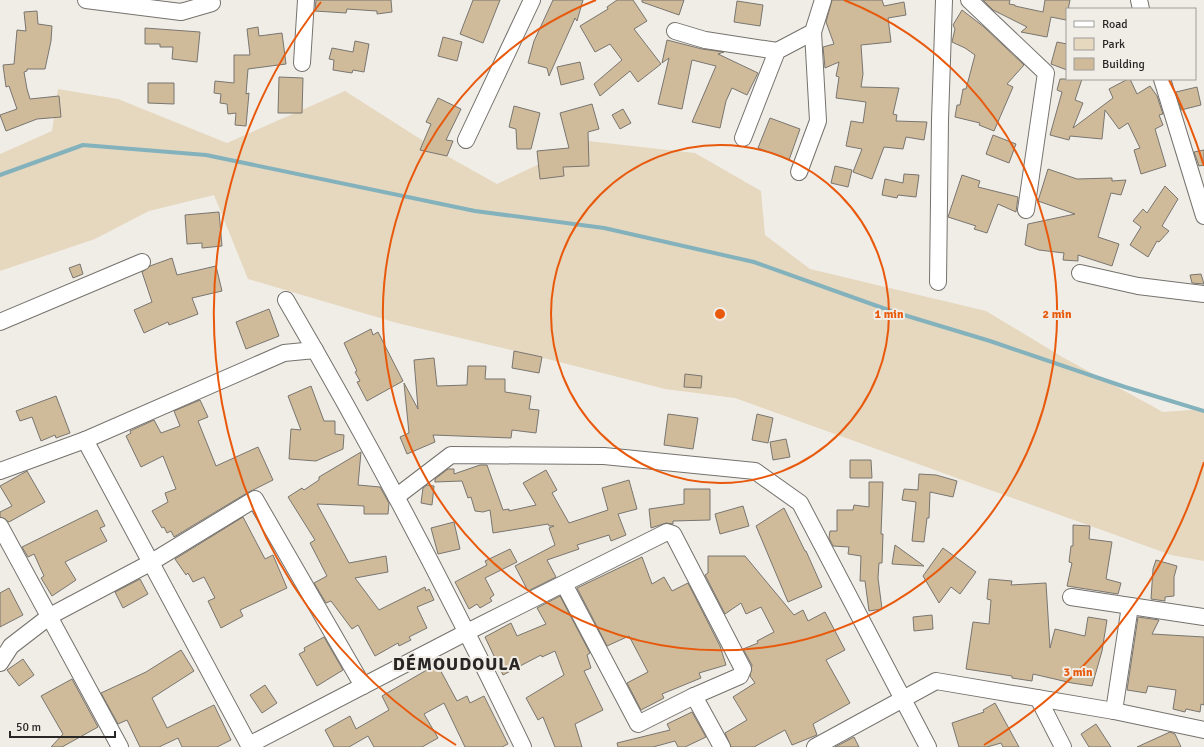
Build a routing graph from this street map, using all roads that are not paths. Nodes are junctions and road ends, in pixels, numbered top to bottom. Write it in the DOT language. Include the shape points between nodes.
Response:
graph roads {
  1 [pos="86,0"];
  2 [pos="306,0"];
  3 [pos="532,0"];
  4 [pos="823,0"];
  5 [pos="944,0"];
  6 [pos="969,0"];
  7 [pos="212,3"];
  8 [pos="675,31"];
  9 [pos="813,32"];
  10 [pos="777,51"];
  11 [pos="302,63"];
  12 [pos="1162,80"];
  13 [pos="743,138"];
  14 [pos="466,140"];
  15 [pos="799,172"];
  16 [pos="1026,210"];
  17 [pos="1204,216"];
  18 [pos="142,262"];
  19 [pos="1080,273"];
  20 [pos="938,282"];
  21 [pos="1204,294"];
  22 [pos="286,300"];
  23 [pos="0,322"];
  24 [pos="315,350"];
  25 [pos="85,440"];
  26 [pos="0,472"];
  27 [pos="396,497"];
  28 [pos="0,526"];
  29 [pos="150,563"];
  30 [pos="564,584"];
  31 [pos="1071,596"];
  32 [pos="1130,606"];
  33 [pos="50,616"];
  34 [pos="1204,618"];
  35 [pos="467,632"];
  36 [pos="0,663"];
  37 [pos="363,686"];
  38 [pos="694,696"];
  39 [pos="903,698"];
  40 [pos="1038,698"];
  41 [pos="1114,711"];
  42 [pos="1204,730"];
  43 [pos="249,746"];
  44 [pos="120,747"];
  45 [pos="523,747"];
  46 [pos="722,747"];
  47 [pos="815,747"];
  48 [pos="928,747"];
  49 [pos="1063,747"];
  1 -- 7 [label="street" via="181,12"];
  2 -- 11 [label="street"];
  3 -- 14 [label="street"];
  4 -- 9 [label="street"];
  5 -- 20 [label="street"];
  6 -- 16 [label="street" via="1046,73"];
  8 -- 10 [label="street" via="705,40"];
  9 -- 10 [label="street"];
  9 -- 15 [label="street" via="818,121"];
  10 -- 13 [label="street"];
  12 -- 17 [label="street"];
  18 -- 23 [label="street"];
  19 -- 21 [label="street" via="1138,286"];
  22 -- 24 [label="street"];
  24 -- 25 [label="street" via="284,352"];
  24 -- 27 [label="street"];
  25 -- 26 [label="street"];
  25 -- 29 [label="street"];
  27 -- 35 [label="street"];
  27 -- 39 [label="street" via="451,455 604,456 755,471 800,503"];
  28 -- 33 [label="street"];
  29 -- 33 [label="street"];
  29 -- 37 [label="street" via="255,499"];
  29 -- 43 [label="street"];
  30 -- 35 [label="street"];
  30 -- 38 [label="street" via="636,723 640,724"];
  30 -- 38 [label="street" via="667,532 673,534 743,669 740,676"];
  31 -- 32 [label="street"];
  32 -- 34 [label="street"];
  32 -- 41 [label="street"];
  33 -- 36 [label="street" via="11,646"];
  33 -- 44 [label="street"];
  35 -- 37 [label="street"];
  35 -- 45 [label="street"];
  37 -- 43 [label="street"];
  38 -- 46 [label="street"];
  39 -- 40 [label="street" via="936,681"];
  39 -- 47 [label="street"];
  39 -- 48 [label="street"];
  40 -- 41 [label="street"];
  40 -- 49 [label="street"];
  41 -- 42 [label="street"];
}
